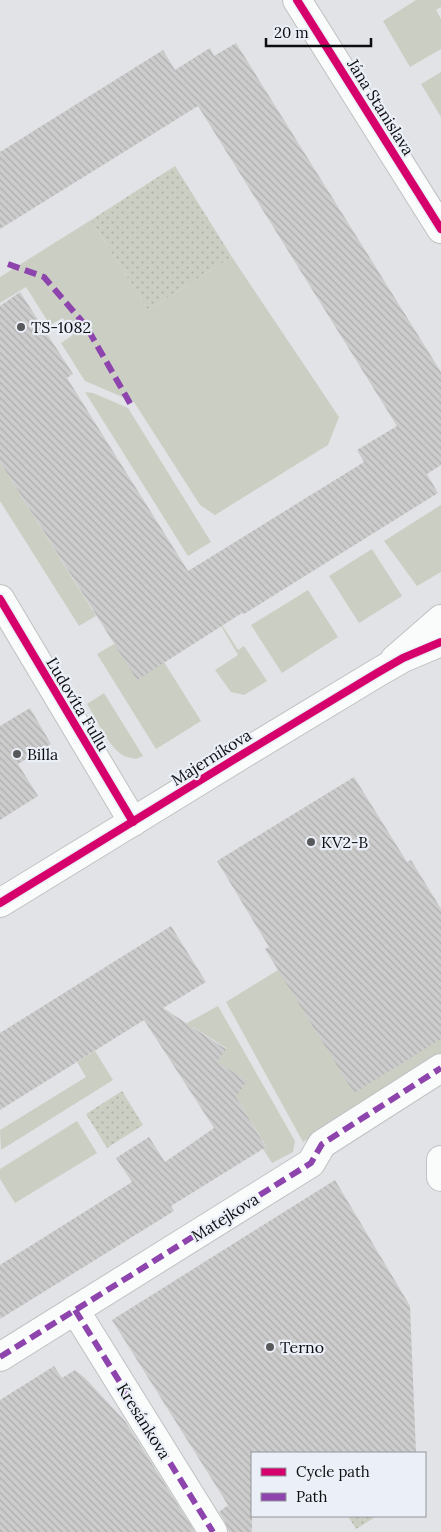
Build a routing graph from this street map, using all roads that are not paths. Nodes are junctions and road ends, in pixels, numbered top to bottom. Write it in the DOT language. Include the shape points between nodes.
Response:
graph roads {
  1 [pos="297,0"];
  2 [pos="441,229"];
  3 [pos="0,599"];
  4 [pos="441,619"];
  5 [pos="441,642"];
  6 [pos="377,673"];
  7 [pos="133,822"];
  8 [pos="0,903"];
  9 [pos="441,1068"];
  10 [pos="441,1160"];
  11 [pos="441,1177"];
  12 [pos="75,1310"];
  13 [pos="0,1357"];
  14 [pos="213,1532"];
  1 -- 2 [label="street, Jána Stanislava"];
  3 -- 7 [label="street, Ľudovíta Fullu"];
  4 -- 6 [label="street"];
  5 -- 6 [label="street, Majerníkova"];
  6 -- 7 [label="street, Majerníkova"];
  7 -- 8 [label="street, Majerníkova"];
  9 -- 12 [label="street, Matejkova" via="322,1144 311,1163"];
  10 -- 11 [label="street"];
  12 -- 13 [label="street, Matejkova"];
  12 -- 14 [label="street, Kresánkova"];
}
